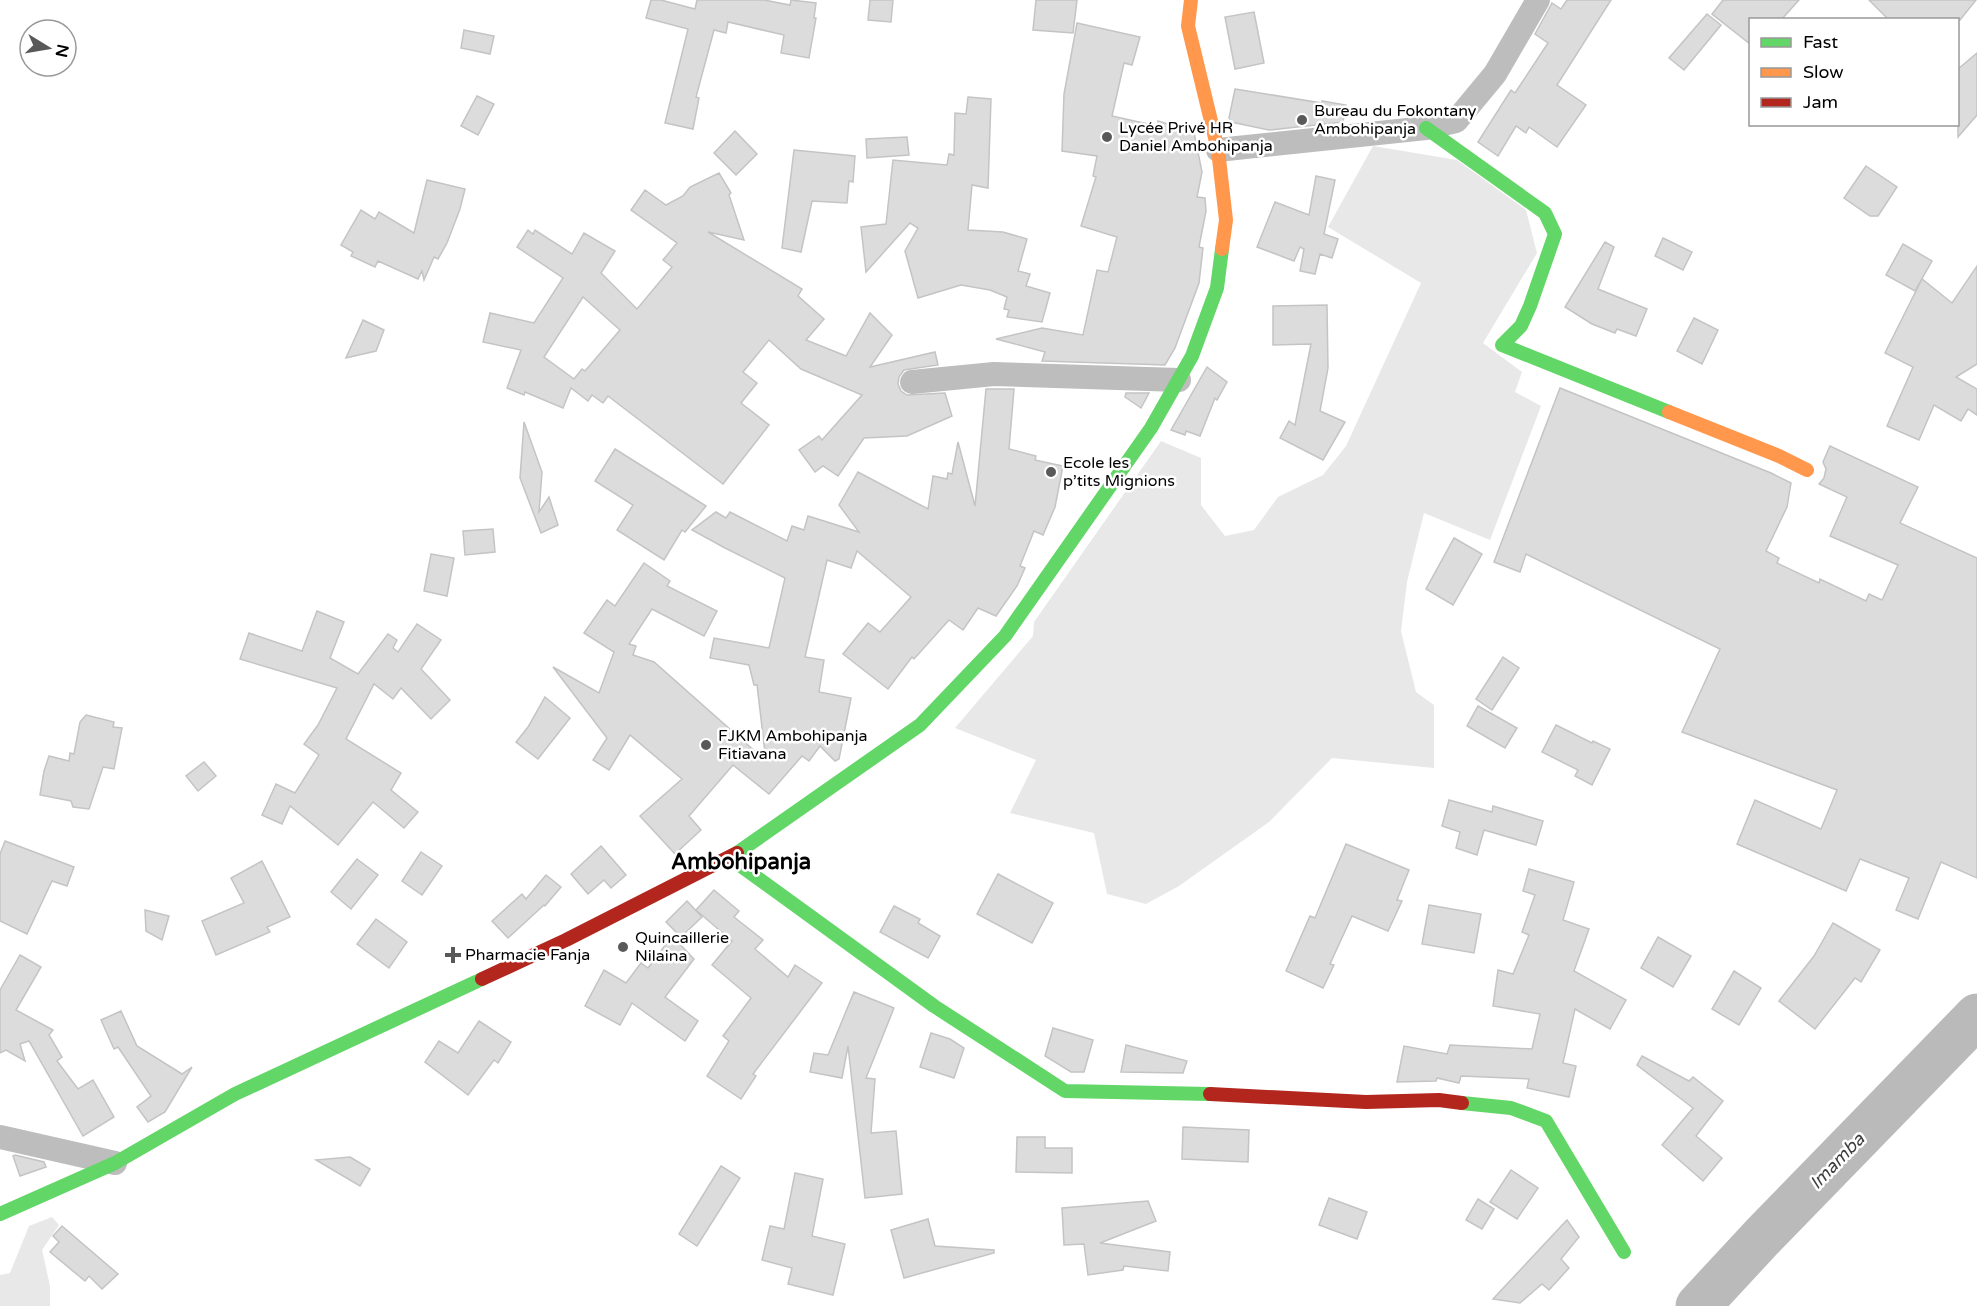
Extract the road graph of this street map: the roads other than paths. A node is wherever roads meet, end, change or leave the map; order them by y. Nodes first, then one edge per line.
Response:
1 (1191, 0) edge
2 (1538, 0) edge
3 (1426, 128) junction
4 (1218, 150) junction
5 (1179, 380) junction
6 (912, 382) dead end
7 (1806, 470) dead end
8 (730, 858) junction
9 (0, 1137) edge
10 (115, 1163) junction
11 (0, 1214) edge
12 (1624, 1252) dead end

1 - 4 street
2 - 3 street
3 - 4 street
3 - 7 street
4 - 5 street
5 - 6 street
5 - 8 street
8 - 10 street
8 - 12 street
9 - 10 street
10 - 11 street

